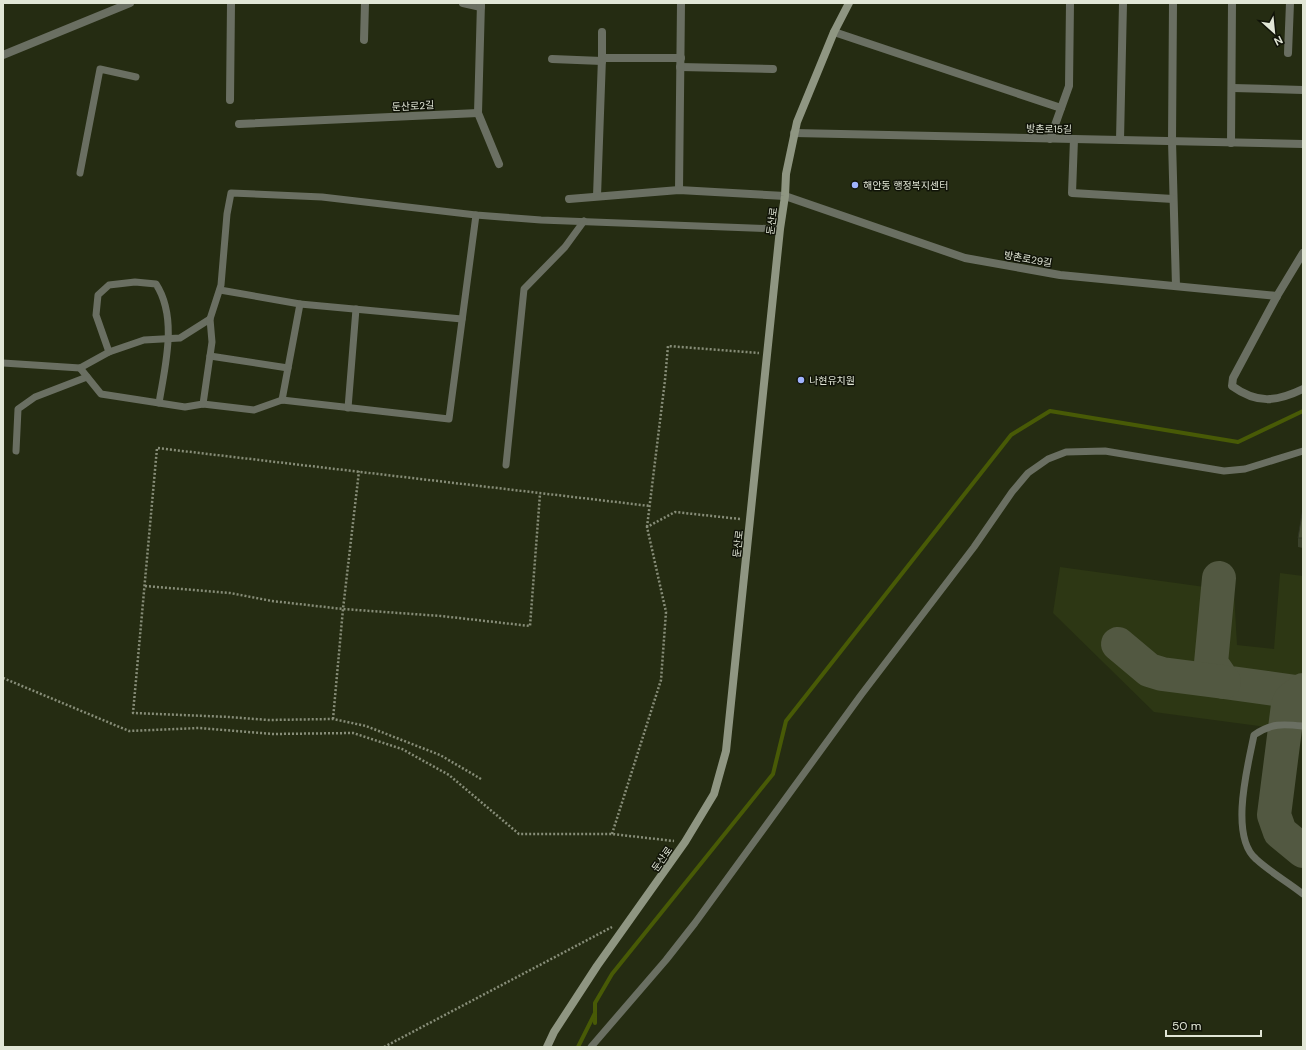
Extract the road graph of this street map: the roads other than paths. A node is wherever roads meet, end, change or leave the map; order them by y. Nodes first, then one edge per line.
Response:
1 (130, 3) edge
2 (231, 3) edge
3 (365, 3) edge
4 (463, 3) edge
5 (681, 3) edge
6 (849, 3) edge
7 (1070, 3) edge
8 (1123, 3) edge
9 (1174, 3) edge
10 (1232, 3) edge
11 (1290, 3) edge
12 (481, 5) edge
13 (602, 32) dead end
14 (834, 32) junction
15 (364, 40) dead end
16 (1288, 53) dead end
17 (3, 55) edge
18 (680, 58) junction
19 (552, 59) dead end
20 (602, 59) junction
21 (680, 67) junction
22 (773, 69) dead end
23 (136, 77) dead end
24 (1233, 88) junction
25 (1303, 90) edge
26 (230, 100) dead end
27 (1061, 108) junction
28 (478, 113) junction
29 (239, 124) dead end
30 (794, 133) junction
31 (1050, 139) junction
32 (1074, 139) junction
33 (1120, 140) junction
34 (1172, 141) junction
35 (1231, 143) junction
36 (1303, 144) edge
37 (499, 164) dead end
38 (80, 173) dead end
39 (679, 190) junction
40 (597, 196) junction
41 (785, 196) junction
42 (569, 199) dead end
43 (1173, 199) junction
44 (476, 215) junction
45 (584, 222) junction
46 (780, 229) junction
47 (1303, 253) edge
48 (1176, 286) junction
49 (220, 290) junction
50 (1277, 296) junction
51 (300, 304) junction
52 (356, 309) junction
53 (210, 319) junction
54 (462, 320) junction
55 (169, 338) junction
56 (109, 352) junction
57 (210, 356) junction
58 (3, 363) edge
59 (80, 368) junction
60 (288, 368) junction
61 (87, 377) junction
62 (1303, 389) edge
63 (282, 400) junction
64 (159, 403) junction
65 (203, 404) junction
66 (348, 408) junction
67 (16, 451) dead end
68 (1303, 451) edge
69 (506, 465) dead end
70 (1303, 726) edge
71 (1303, 894) edge
72 (547, 1047) edge
73 (591, 1047) edge

1 - 17 street
2 - 26 street
3 - 15 street
4 - 12 street
5 - 18 street
6 - 14 street, 둔산로
7 - 27 street
8 - 33 street
9 - 34 street
10 - 24 street
11 - 16 street
12 - 28 street
13 - 20 street
14 - 27 street
14 - 30 street, 둔산로
18 - 20 street
18 - 21 street
19 - 20 street
20 - 40 street
21 - 22 street
21 - 39 street
23 - 38 lane
24 - 25 street
24 - 35 street
27 - 31 street
28 - 29 street, 둔산로2길
28 - 37 street
30 - 31 street, 방촌로15길
30 - 41 street, 둔산로
31 - 32 street, 방촌로15길
32 - 33 street, 방촌로15길
32 - 43 street
33 - 34 street, 방촌로15길
34 - 35 street, 방촌로15길
34 - 43 street
35 - 36 street, 방촌로15길
39 - 40 street
39 - 41 street, 방촌로29길
40 - 42 street
41 - 46 street, 둔산로
41 - 48 street, 방촌로29길
43 - 48 street
44 - 45 lane
44 - 49 lane
44 - 54 lane
45 - 46 lane
45 - 69 lane
46 - 72 street, 둔산로
47 - 50 street
48 - 50 street, 방촌로29길
49 - 51 lane
49 - 53 lane
50 - 62 street
51 - 52 lane
51 - 60 lane
52 - 54 lane
52 - 66 lane
53 - 55 lane
53 - 57 lane
54 - 66 lane
55 - 56 lane
55 - 56 lane
55 - 64 lane
56 - 59 lane
57 - 60 lane
57 - 65 lane
58 - 59 lane
59 - 61 lane
60 - 63 lane
61 - 64 lane
61 - 67 lane
63 - 65 lane
63 - 66 lane
64 - 65 lane
68 - 73 lane
70 - 71 lane

